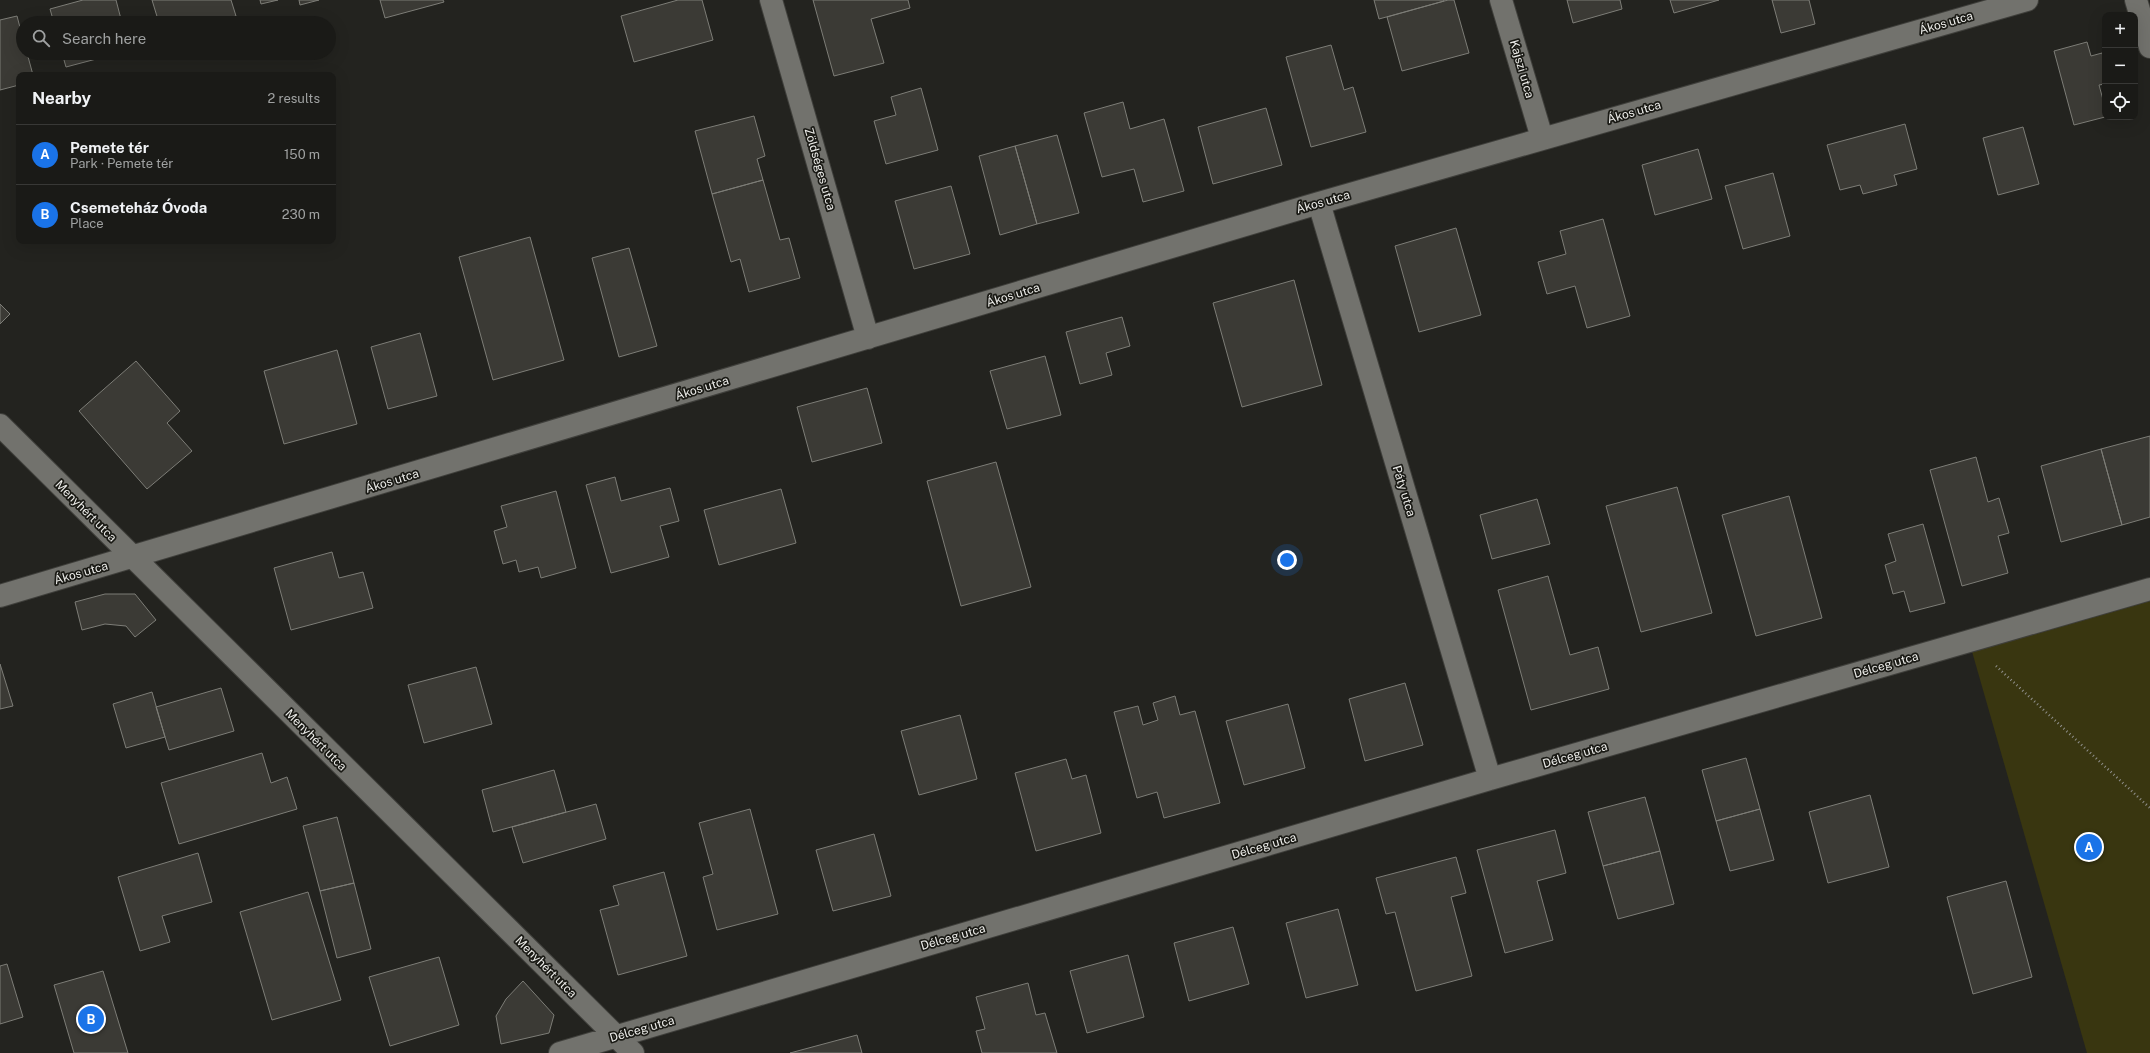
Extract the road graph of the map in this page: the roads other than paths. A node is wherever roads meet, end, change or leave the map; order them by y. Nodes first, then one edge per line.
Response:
1 (771, 0) edge
2 (1502, 0) edge
3 (2027, 0) edge
4 (2136, 0) edge
5 (2150, 47) edge
6 (1542, 138) junction
7 (1319, 203) junction
8 (868, 338) junction
9 (0, 425) edge
10 (132, 558) junction
11 (2150, 589) edge
12 (0, 596) edge
13 (1490, 780) junction
14 (616, 1036) junction
15 (560, 1053) edge
16 (633, 1053) edge

1 - 8 street, Zöldséges utca
2 - 6 street, Kajszi utca
3 - 6 street, Ákos utca
4 - 5 street
6 - 7 street, Ákos utca
7 - 8 street, Ákos utca
7 - 13 street, Páty utca
8 - 10 street, Ákos utca
9 - 10 street, Menyhért utca
10 - 12 street, Ákos utca
10 - 14 street, Menyhért utca
11 - 13 street, Délceg utca
13 - 14 street, Délceg utca
14 - 15 street, Délceg utca
14 - 16 street, Menyhért utca

